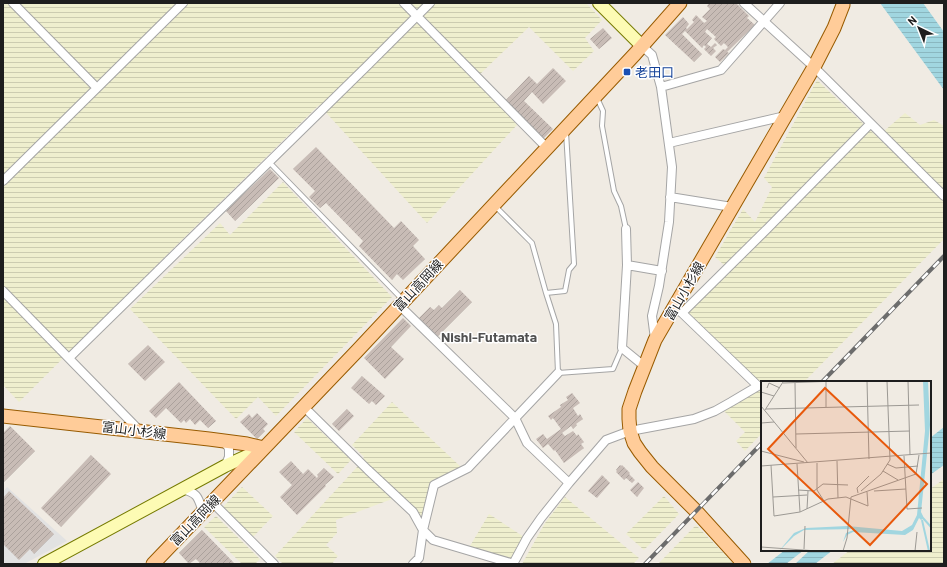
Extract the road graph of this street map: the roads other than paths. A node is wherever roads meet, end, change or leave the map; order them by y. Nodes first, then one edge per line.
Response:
1 (13, 3) edge
2 (183, 3) edge
3 (404, 3) edge
4 (430, 3) edge
5 (599, 3) edge
6 (680, 3) edge
7 (744, 3) edge
8 (780, 3) edge
9 (843, 3) edge
10 (417, 16) junction
11 (764, 21) junction
12 (642, 46) junction
13 (814, 67) junction
14 (661, 87) junction
15 (97, 88) junction
16 (595, 96) junction
17 (785, 116) junction
18 (870, 124) junction
19 (566, 128) junction
20 (669, 143) junction
21 (547, 148) junction
22 (272, 165) dead end
23 (3, 181) edge
24 (944, 196) edge
25 (670, 197) junction
26 (493, 205) junction
27 (732, 207) junction
28 (626, 229) joint
29 (627, 265) junction
30 (662, 271) junction
31 (3, 291) edge
32 (546, 293) junction
33 (401, 302) junction
34 (678, 310) junction
35 (655, 340) junction
36 (622, 348) junction
37 (69, 358) junction
38 (644, 366) junction
39 (558, 373) junction
40 (303, 406) junction
41 (3, 416) edge
42 (515, 418) junction
43 (140, 431) junction
44 (630, 431) junction
45 (222, 441) junction
46 (264, 448) junction
47 (225, 466) junction
48 (569, 483) junction
49 (182, 489) junction
50 (207, 507) junction
51 (423, 530) junction
52 (44, 564) edge
53 (153, 564) edge
54 (274, 564) edge
55 (413, 564) edge
56 (513, 564) edge
57 (744, 564) edge

1 - 15 street
2 - 15 street
3 - 10 street
4 - 10 street
5 - 12 street
6 - 12 main road, 富山高岡線
7 - 11 street
8 - 11 street
9 - 13 main road, 富山小杉線
10 - 21 street
10 - 37 street
11 - 13 street
11 - 14 street
12 - 14 street
12 - 16 main road, 富山高岡線
13 - 17 main road, 富山小杉線
13 - 18 street
14 - 20 street
15 - 23 street
16 - 19 main road, 富山高岡線
16 - 28 lane
17 - 20 street
17 - 27 main road, 富山小杉線
18 - 24 street
18 - 34 street
19 - 21 main road, 富山高岡線
19 - 32 lane
20 - 25 street
21 - 26 main road, 富山高岡線
22 - 33 lane
25 - 27 street
25 - 30 street
26 - 32 lane
26 - 33 main road, 富山高岡線
27 - 34 main road, 富山小杉線
28 - 29 street
29 - 30 street
29 - 36 street
30 - 35 street
31 - 37 street
32 - 39 lane
33 - 40 main road, 富山高岡線
33 - 42 street
34 - 35 main road, 富山小杉線
34 - 44 street
35 - 38 main road, 富山小杉線
36 - 38 street
36 - 39 lane
37 - 43 street
38 - 44 main road, 富山小杉線
39 - 42 street
40 - 46 main road, 富山高岡線
40 - 51 street
41 - 43 main road, 富山小杉線
42 - 48 street
42 - 51 street
43 - 45 main road, 富山小杉線
44 - 48 street
44 - 57 main road, 富山小杉線
45 - 46 main road, 富山小杉線
45 - 47 street
46 - 47 street
46 - 50 main road, 富山高岡線
47 - 49 street
48 - 56 street
49 - 50 street
49 - 52 street
50 - 53 main road, 富山高岡線
50 - 54 street
51 - 55 street
51 - 56 street

